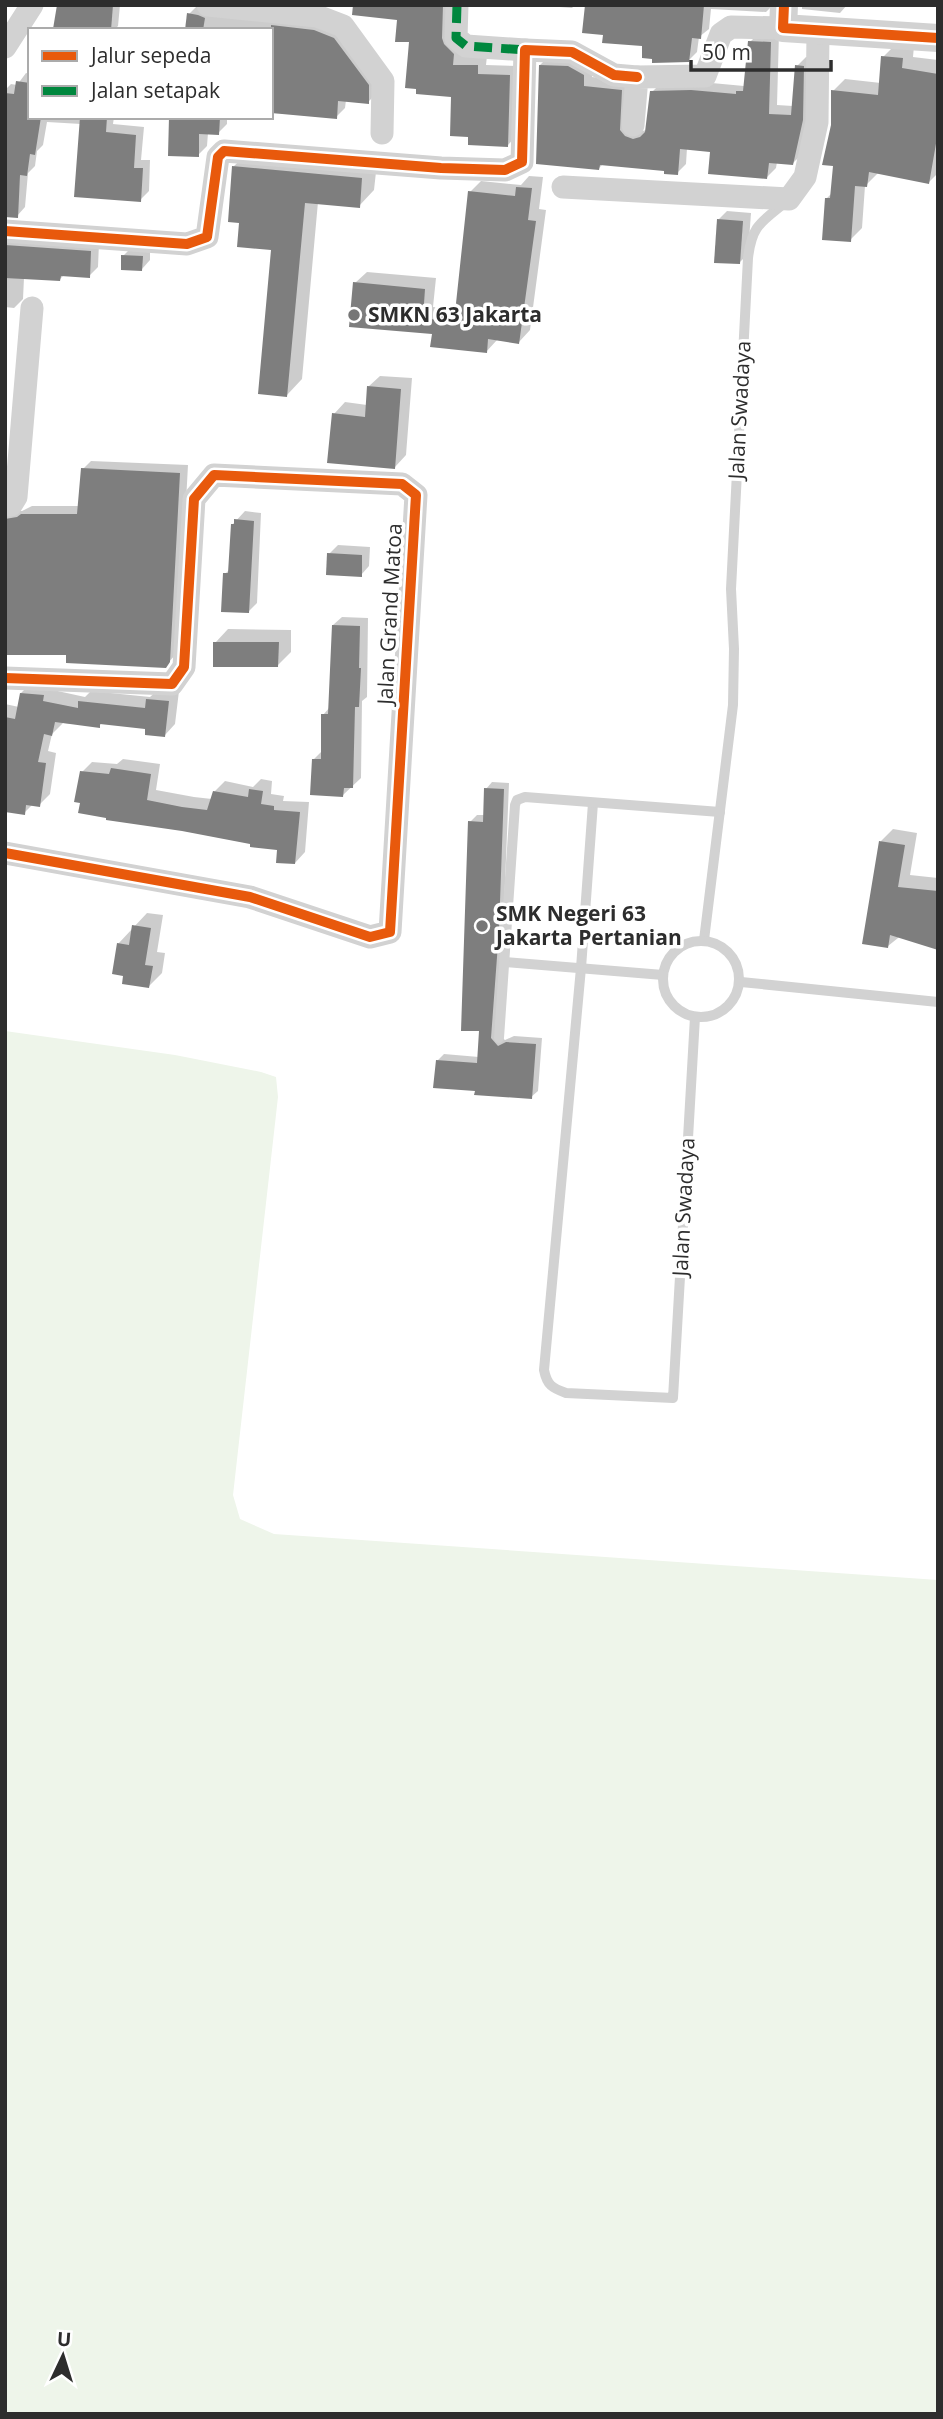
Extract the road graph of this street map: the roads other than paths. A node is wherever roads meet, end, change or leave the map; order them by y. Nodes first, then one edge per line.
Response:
1 (32, 5) edge
2 (208, 5) edge
3 (457, 5) edge
4 (783, 17) edge
5 (818, 32) junction
6 (9, 37) edge
7 (938, 38) edge
8 (525, 50) junction
9 (637, 77) junction
10 (633, 125) dead end
11 (382, 133) dead end
12 (563, 187) dead end
13 (789, 199) junction
14 (5, 231) edge
15 (32, 308) dead end
16 (5, 505) edge
17 (5, 678) edge
18 (593, 803) junction
19 (720, 812) junction
20 (5, 853) edge
21 (704, 940) junction
22 (504, 962) junction
23 (581, 968) junction
24 (663, 975) junction
25 (741, 982) junction
26 (938, 1002) edge
27 (695, 1017) junction
28 (499, 1038) dead end

1 - 6 street
2 - 11 street
3 - 8 street
4 - 5 street
4 - 9 street
5 - 7 street
5 - 13 street, Jalan Swadaya
8 - 9 street
8 - 14 street
9 - 10 street
12 - 13 street
13 - 19 lane, Jalan Swadaya
15 - 16 street
17 - 20 street, Jalan Grand Matoa
18 - 19 lane
18 - 22 lane
18 - 23 lane
19 - 21 lane, Jalan Swadaya
21 - 24 lane
21 - 25 lane
22 - 23 lane
22 - 28 lane
23 - 24 lane
23 - 27 lane, Jalan Swadaya
24 - 27 lane
25 - 26 lane
25 - 27 lane

